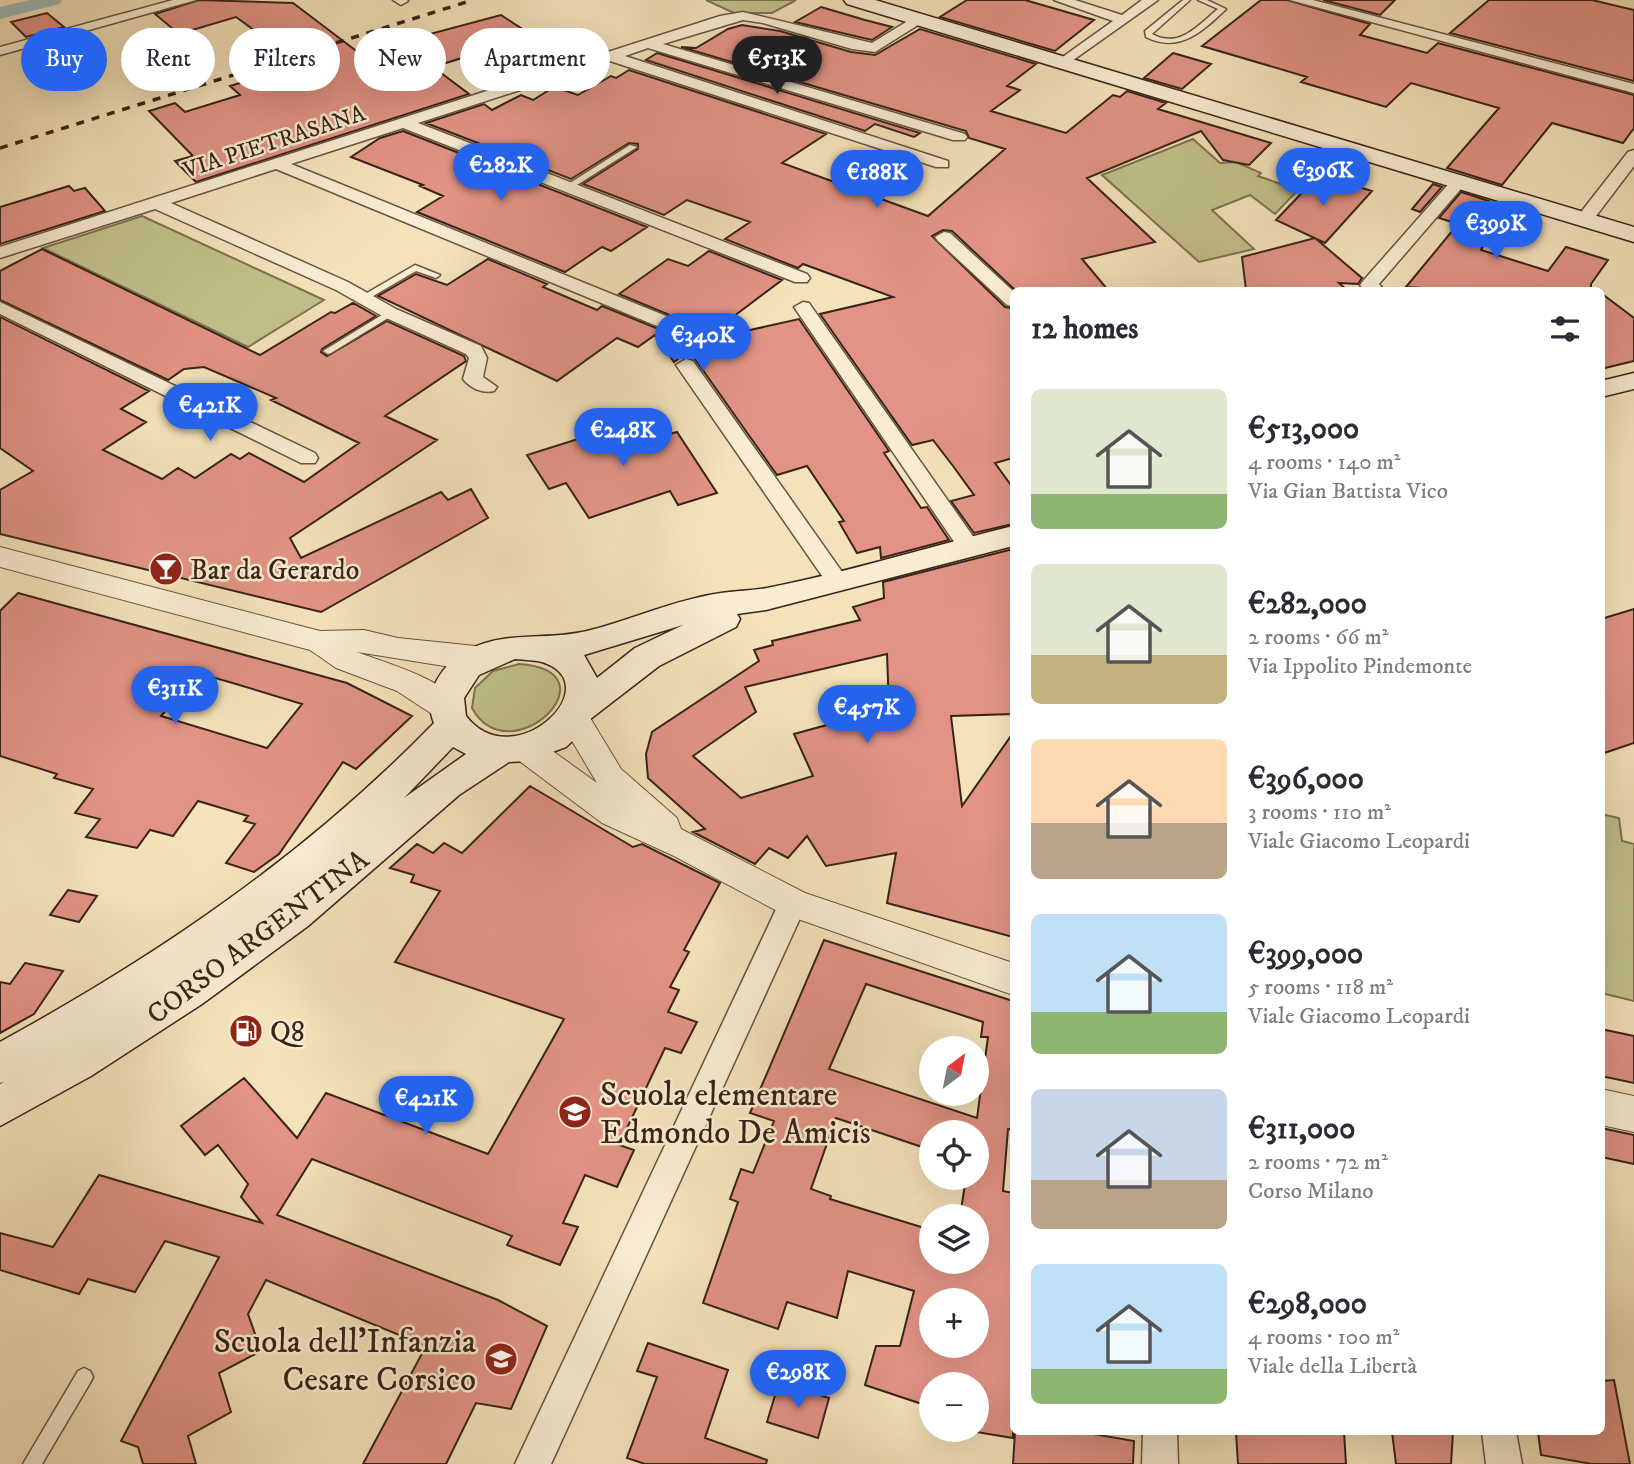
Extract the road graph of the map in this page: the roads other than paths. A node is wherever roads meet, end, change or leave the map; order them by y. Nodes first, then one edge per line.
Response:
1 (189, 0) edge
2 (853, 0) edge
3 (887, 0) edge
4 (1061, 0) edge
5 (1151, 0) edge
6 (1187, 0) edge
7 (1201, 0) edge
8 (1297, 0) edge
9 (919, 20) junction
10 (1124, 20) junction
11 (649, 44) junction
12 (0, 51) edge
13 (610, 56) joint
14 (1068, 60) junction
15 (1634, 89) edge
16 (502, 91) edge
17 (404, 123) junction
18 (959, 136) dead end
19 (632, 147) dead end
20 (1633, 157) edge
21 (277, 164) junction
22 (942, 164) dead end
23 (1458, 183) junction
24 (566, 188) junction
25 (156, 203) junction
26 (1588, 215) junction
27 (1634, 223) edge
28 (1634, 235) edge
29 (944, 237) dead end
30 (0, 253) edge
31 (436, 275) dead end
32 (801, 278) dead end
33 (1371, 287) edge
34 (365, 298) junction
35 (1010, 298) edge
36 (0, 307) edge
37 (803, 307) dead end
38 (390, 313) junction
39 (663, 323) dead end
40 (328, 351) dead end
41 (686, 365) dead end
42 (1634, 381) edge
43 (487, 387) dead end
44 (1605, 388) edge
45 (308, 458) dead end
46 (1010, 537) edge
47 (968, 547) junction
48 (0, 557) edge
49 (837, 581) junction
50 (766, 599) junction
51 (320, 642) junction
52 (546, 650) junction
53 (484, 656) junction
54 (578, 715) junction
55 (449, 717) junction
56 (513, 749) junction
57 (686, 846) junction
58 (793, 903) junction
59 (1010, 978) edge
60 (0, 1063) edge
61 (0, 1106) edge
62 (1605, 1108) edge
63 (1634, 1114) edge
64 (84, 1377) dead end
65 (1160, 1435) edge
66 (1499, 1435) edge
67 (32, 1464) edge
68 (533, 1464) edge
69 (1160, 1464) edge
70 (1504, 1464) edge

1 - 12 street
2 - 9 main road
3 - 14 main road
4 - 10 street
5 - 10 street
6 - 7 lane
8 - 15 street
9 - 11 street, VIA PIETRASANA
9 - 14 main road
10 - 14 street
11 - 13 street, VIA PIETRASANA
11 - 18 street
13 - 22 street
14 - 23 main road
14 - 26 main road
16 - 17 street, VIA PIETRASANA
17 - 21 street, VIA PIETRASANA
17 - 24 street
19 - 24 lane
20 - 26 street
21 - 25 street, VIA PIETRASANA
21 - 39 street
23 - 26 main road
23 - 33 street
24 - 32 street
25 - 30 street, VIA PIETRASANA
25 - 34 street
26 - 27 main road
26 - 28 main road
29 - 35 street
31 - 34 lane
34 - 38 street
36 - 45 street
37 - 47 street
38 - 40 lane
38 - 43 street
41 - 49 street
42 - 44 main road
46 - 47 main road
47 - 49 main road
48 - 51 street
49 - 50 main road
50 - 52 main road, CORSO ARGENTINA
50 - 54 main road, CORSO ARGENTINA
51 - 53 street
51 - 55 street
52 - 53 main road, CORSO ARGENTINA
52 - 54 main road
53 - 55 main road, CORSO ARGENTINA
54 - 56 main road, CORSO ARGENTINA
54 - 57 street
55 - 56 main road
55 - 60 main road, CORSO ARGENTINA
56 - 57 street
56 - 61 main road, CORSO ARGENTINA
57 - 58 street
58 - 59 street
58 - 68 street
62 - 63 street
64 - 67 lane
65 - 69 street
66 - 70 street

